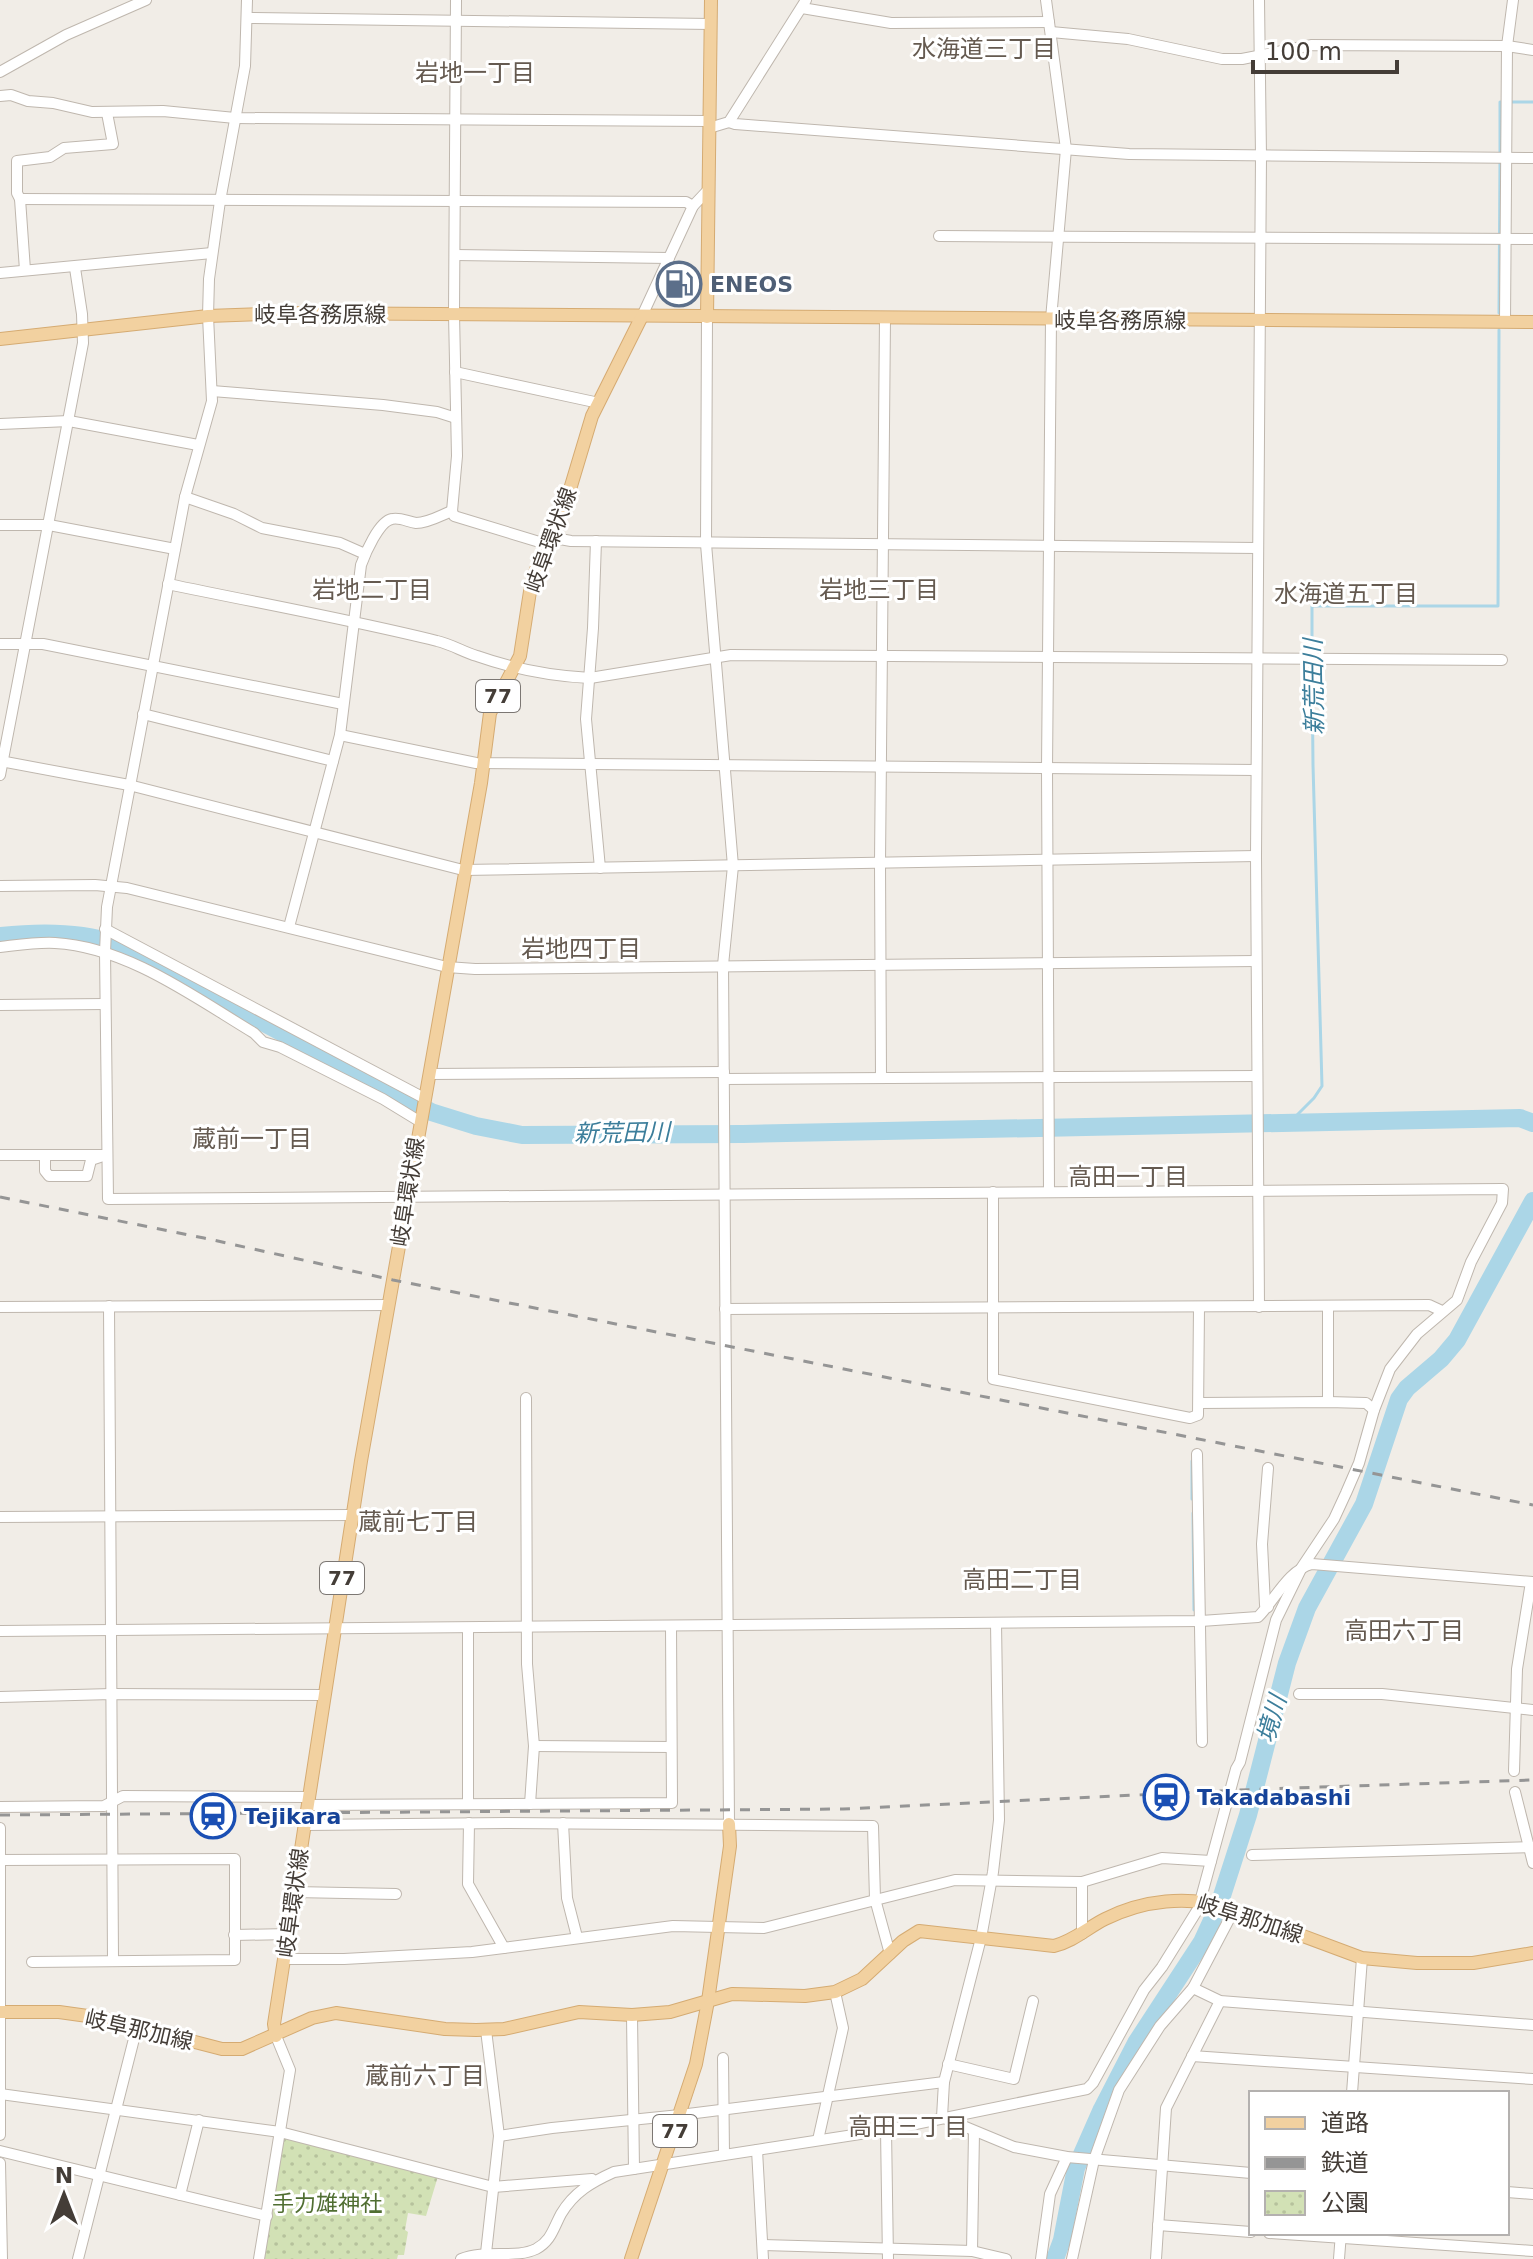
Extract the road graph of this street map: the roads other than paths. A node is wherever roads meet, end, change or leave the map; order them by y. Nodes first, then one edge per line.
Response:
1 (146, 0) edge
2 (247, 0) edge
3 (456, 0) edge
4 (711, 0) edge
5 (1046, 0) edge
6 (1259, 0) edge
7 (1513, 0) edge
8 (804, 4) edge
9 (248, 18) junction
10 (456, 20) junction
11 (711, 24) junction
12 (1050, 27) junction
13 (1507, 46) junction
14 (1533, 50) edge
15 (1261, 56) junction
16 (0, 72) edge
17 (0, 96) edge
18 (107, 113) junction
19 (235, 118) junction
20 (456, 119) junction
21 (729, 122) junction
22 (709, 124) junction
23 (1066, 149) junction
24 (1261, 156) junction
25 (1501, 158) junction
26 (1533, 158) edge
27 (709, 189) junction
28 (20, 199) junction
29 (220, 201) junction
30 (455, 201) junction
31 (693, 206) junction
32 (939, 236) dead end
33 (1060, 236) junction
34 (1260, 238) junction
35 (1501, 239) junction
36 (1533, 239) edge
37 (212, 253) junction
38 (455, 255) junction
39 (669, 258) junction
40 (75, 268) junction
41 (25, 270) junction
42 (0, 273) edge
43 (454, 314) junction
44 (208, 316) junction
45 (642, 316) junction
46 (707, 317) junction
47 (885, 318) junction
48 (1051, 319) junction
49 (1260, 320) junction
50 (1505, 322) junction
51 (1533, 322) edge
52 (83, 329) junction
53 (0, 339) edge
54 (455, 372) junction
55 (212, 391) junction
56 (599, 403) junction
57 (456, 418) junction
58 (69, 421) junction
59 (0, 424) edge
60 (198, 445) junction
61 (185, 497) junction
62 (452, 511) junction
63 (0, 525) edge
64 (49, 525) junction
65 (548, 540) junction
66 (596, 541) junction
67 (706, 544) junction
68 (882, 545) junction
69 (1049, 546) junction
70 (1257, 548) junction
71 (175, 549) junction
72 (365, 554) junction
73 (168, 584) junction
74 (353, 623) junction
75 (25, 642) junction
76 (0, 644) edge
77 (715, 656) junction
78 (881, 656) junction
79 (1048, 657) junction
80 (1257, 659) junction
81 (1502, 660) dead end
82 (153, 666) junction
83 (514, 668) junction
84 (590, 678) junction
85 (343, 704) junction
86 (143, 714) junction
87 (340, 735) junction
88 (1, 761) edge
89 (333, 761) junction
90 (483, 763) junction
91 (590, 766) junction
92 (726, 766) junction
93 (880, 767) junction
94 (1047, 769) junction
95 (1256, 770) junction
96 (0, 775) edge
97 (129, 785) junction
98 (314, 832) junction
99 (1256, 856) junction
100 (1047, 860) junction
101 (880, 863) junction
102 (733, 866) junction
103 (600, 868) junction
104 (463, 870) junction
105 (0, 886) edge
106 (110, 886) junction
107 (289, 927) junction
108 (105, 931) junction
109 (0, 947) edge
110 (105, 953) junction
111 (1256, 961) junction
112 (1048, 962) junction
113 (880, 964) junction
114 (723, 965) junction
115 (447, 967) junction
116 (105, 1004) junction
117 (0, 1005) edge
118 (429, 1074) junction
119 (724, 1075) junction
120 (1257, 1076) junction
121 (1049, 1077) junction
122 (881, 1078) junction
123 (424, 1098) junction
124 (419, 1121) junction
125 (0, 1155) edge
126 (45, 1155) junction
127 (106, 1155) junction
128 (1258, 1190) junction
129 (993, 1192) junction
130 (1049, 1192) junction
131 (724, 1194) junction
132 (406, 1197) junction
133 (388, 1305) junction
134 (109, 1306) junction
135 (1328, 1306) junction
136 (0, 1307) edge
137 (994, 1307) junction
138 (1199, 1307) junction
139 (1259, 1307) junction
140 (725, 1309) junction
141 (1442, 1311) junction
142 (526, 1398) dead end
143 (1328, 1402) junction
144 (1199, 1403) junction
145 (1374, 1410) junction
146 (1197, 1454) dead end
147 (1268, 1468) dead end
148 (352, 1515) junction
149 (0, 1517) edge
150 (110, 1517) junction
151 (1307, 1566) junction
152 (1532, 1582) edge
153 (1268, 1607) junction
154 (1201, 1621) junction
155 (996, 1623) junction
156 (728, 1625) junction
157 (671, 1626) junction
158 (527, 1627) junction
159 (333, 1628) junction
160 (468, 1628) junction
161 (111, 1630) junction
162 (0, 1631) edge
163 (112, 1694) junction
164 (1299, 1694) dead end
165 (324, 1695) junction
166 (0, 1697) edge
167 (1516, 1707) junction
168 (1533, 1710) edge
169 (1202, 1742) dead end
170 (534, 1746) junction
171 (671, 1747) junction
172 (1514, 1771) dead end
173 (1515, 1792) dead end
174 (114, 1799) junction
175 (308, 1801) junction
176 (468, 1804) junction
177 (530, 1804) junction
178 (0, 1807) edge
179 (469, 1823) junction
180 (563, 1823) junction
181 (729, 1824) junction
182 (305, 1825) junction
183 (0, 1828) edge
184 (1531, 1848) edge
185 (1252, 1855) dead end
186 (1, 1860) edge
187 (114, 1860) junction
188 (1211, 1861) junction
189 (1533, 1863) edge
190 (992, 1879) junction
191 (1082, 1882) junction
192 (294, 1892) junction
193 (396, 1894) dead end
194 (875, 1899) junction
195 (1204, 1901) junction
196 (1231, 1909) junction
197 (719, 1926) junction
198 (289, 1934) junction
199 (1082, 1934) junction
200 (234, 1935) junction
201 (577, 1937) junction
202 (981, 1938) junction
203 (504, 1948) junction
204 (1533, 1953) edge
205 (890, 1954) junction
206 (1362, 1958) junction
207 (285, 1959) junction
208 (113, 1960) junction
209 (32, 1962) dead end
210 (1193, 1988) junction
211 (835, 1992) junction
212 (708, 2001) junction
213 (1033, 2001) dead end
214 (1220, 2001) junction
215 (0, 2012) edge
216 (1358, 2012) junction
217 (632, 2015) junction
218 (1533, 2025) edge
219 (137, 2027) junction
220 (486, 2030) junction
221 (276, 2036) junction
222 (1192, 2056) junction
223 (723, 2058) dead end
224 (948, 2064) junction
225 (1354, 2067) junction
226 (1533, 2079) edge
227 (944, 2082) junction
228 (1352, 2091) edge
229 (0, 2094) edge
230 (829, 2096) junction
231 (116, 2108) junction
232 (723, 2110) junction
233 (680, 2115) junction
234 (942, 2117) junction
235 (633, 2119) junction
236 (199, 2120) junction
237 (886, 2130) junction
238 (280, 2132) junction
239 (974, 2132) junction
240 (0, 2135) edge
241 (499, 2136) junction
242 (818, 2140) junction
243 (757, 2150) junction
244 (0, 2151) edge
245 (724, 2155) junction
246 (1067, 2157) junction
247 (1093, 2160) junction
248 (0, 2163) edge
249 (663, 2166) junction
250 (1162, 2166) junction
251 (634, 2169) junction
252 (1249, 2173) edge
253 (99, 2175) junction
254 (598, 2179) junction
255 (493, 2187) junction
256 (1509, 2192) edge
257 (1533, 2194) edge
258 (180, 2195) junction
259 (267, 2216) junction
260 (1158, 2225) junction
261 (1249, 2232) edge
262 (1317, 2235) edge
263 (1341, 2236) edge
264 (763, 2245) junction
265 (972, 2251) junction
266 (1533, 2251) edge
267 (486, 2253) junction
268 (888, 2253) edge
269 (2, 2259) edge
270 (78, 2259) edge
271 (259, 2259) edge
272 (461, 2259) edge
273 (631, 2259) edge
274 (763, 2259) edge
275 (1006, 2259) edge
276 (1041, 2259) edge
277 (1072, 2259) edge
278 (1156, 2259) edge
279 (1339, 2259) edge

1 - 16 street
2 - 9 street
3 - 10 street
4 - 11 main road
5 - 12 street
6 - 15 street
7 - 13 street
8 - 12 street
8 - 21 street
9 - 10 street
9 - 19 street
10 - 11 street
10 - 20 street
11 - 22 main road
12 - 15 street
12 - 23 street
13 - 14 street
13 - 15 street
13 - 25 street
15 - 24 street
17 - 18 street
18 - 19 street
18 - 28 street
19 - 20 street
19 - 29 street
20 - 22 street
20 - 30 street
21 - 22 street
21 - 23 street
22 - 27 main road
23 - 24 street
23 - 33 street
24 - 25 street
24 - 34 street
25 - 26 street
25 - 35 street
27 - 31 street
27 - 46 main road
28 - 29 street
28 - 41 street
29 - 30 street
29 - 37 street
30 - 31 street
30 - 38 street
31 - 39 street
32 - 33 street
33 - 34 street
33 - 48 street
34 - 35 street
34 - 49 street
35 - 36 street
35 - 50 street
37 - 40 street
37 - 44 street
38 - 39 street
38 - 43 street
39 - 45 street
40 - 41 street
40 - 52 street
41 - 42 street
43 - 44 main road, 岐阜各務原線
43 - 45 main road, 岐阜各務原線
43 - 54 street
44 - 52 main road, 岐阜各務原線
44 - 55 street
45 - 46 main road
45 - 56 main road, 岐阜環状線 / 77
46 - 47 main road, 岐阜各務原線
46 - 67 street
47 - 48 main road, 岐阜各務原線
47 - 68 street
48 - 49 main road, 岐阜各務原線
48 - 69 street
49 - 50 main road, 岐阜各務原線
49 - 70 street
50 - 51 main road, 岐阜各務原線
52 - 53 main road, 岐阜各務原線
52 - 58 street
54 - 56 street
54 - 57 street
55 - 57 street
55 - 60 street
56 - 65 main road, 岐阜環状線 / 77
57 - 62 street
58 - 59 street
58 - 60 street
58 - 64 street
60 - 61 street
61 - 71 street
61 - 72 street
62 - 65 street
62 - 72 street
63 - 64 street
64 - 71 street
64 - 75 street
65 - 66 street
65 - 83 main road, 岐阜環状線 / 77
66 - 67 street
66 - 84 street
67 - 68 street
67 - 77 street
68 - 69 street
68 - 78 street
69 - 70 street
69 - 79 street
70 - 80 street
71 - 73 street
72 - 74 street
73 - 74 street
73 - 82 street
74 - 83 street
74 - 85 street
75 - 76 street
75 - 82 street
75 - 88 street
77 - 78 street
77 - 84 street
77 - 92 street
78 - 79 street
78 - 93 street
79 - 80 street
79 - 94 street
80 - 81 street
80 - 95 street
82 - 85 street
82 - 86 street
83 - 84 street
83 - 90 main road, 岐阜環状線 / 77
84 - 91 street
85 - 87 street
86 - 89 street
86 - 97 street
87 - 89 street
87 - 90 street
88 - 96 street
88 - 97 street
89 - 98 street
90 - 91 street
90 - 104 main road, 岐阜環状線 / 77
91 - 92 street
91 - 103 street
92 - 93 street
92 - 102 street
93 - 94 street
93 - 101 street
94 - 95 street
94 - 100 street
95 - 99 street
97 - 98 street
97 - 106 street
98 - 104 street
98 - 107 street
99 - 100 street
99 - 111 street
100 - 101 street
100 - 112 street
101 - 102 street
101 - 113 street
102 - 103 street
102 - 114 street
103 - 104 street
104 - 115 main road, 岐阜環状線 / 77
105 - 106 street
106 - 107 street
106 - 108 street
107 - 115 street
108 - 110 street
108 - 123 street
109 - 110 street
110 - 116 street
110 - 124 street
111 - 112 street
111 - 120 street
112 - 113 street
112 - 121 street
113 - 114 street
113 - 122 street
114 - 115 street
114 - 119 street
115 - 118 main road, 岐阜環状線 / 77
116 - 117 street
116 - 127 street
118 - 119 street
118 - 123 main road, 岐阜環状線 / 77
119 - 122 street
119 - 131 street
120 - 121 street
120 - 128 street
121 - 122 street
121 - 130 street
123 - 124 main road, 岐阜環状線 / 77
124 - 132 main road, 岐阜環状線 / 77
125 - 126 street
126 - 127 street
126 - 127 street
127 - 132 street
128 - 130 street
128 - 139 street
128 - 141 street
129 - 130 street
129 - 131 street
129 - 137 street
131 - 132 street
131 - 140 street
132 - 133 main road, 岐阜環状線 / 77
133 - 134 street
133 - 148 main road, 岐阜環状線 / 77
134 - 136 street
134 - 150 street
135 - 139 street
135 - 141 street
135 - 143 street
137 - 138 street
137 - 140 street
137 - 144 street
138 - 139 street
138 - 144 street
140 - 156 street
141 - 145 street
142 - 158 street
143 - 144 street
143 - 145 street
145 - 151 street
146 - 154 street
147 - 153 street
148 - 150 street
148 - 159 main road, 岐阜環状線 / 77
149 - 150 street
150 - 161 street
151 - 152 street
151 - 153 street
151 - 188 street
152 - 167 street
153 - 154 street
154 - 155 street
154 - 169 street
155 - 156 street
155 - 190 street
156 - 157 street
156 - 181 street
157 - 158 street
157 - 171 street
158 - 160 street
158 - 170 street
159 - 160 street
159 - 161 street
159 - 165 main road, 岐阜環状線 / 77
160 - 176 street
161 - 162 street
161 - 163 street
163 - 165 street
163 - 166 street
163 - 174 street
164 - 167 street
165 - 175 main road, 岐阜環状線 / 77
167 - 168 street
167 - 172 street
170 - 171 street
170 - 177 street
171 - 177 street
173 - 184 street
174 - 175 street
174 - 178 street
174 - 187 street
175 - 176 street
175 - 182 main road, 岐阜環状線 / 77
176 - 177 street
179 - 180 street
179 - 182 street
179 - 203 street
180 - 181 street
180 - 201 street
181 - 194 street
181 - 197 main road, 77
182 - 192 main road, 岐阜環状線 / 77
183 - 186 street
184 - 185 street
184 - 189 street
186 - 187 street
186 - 215 street
187 - 200 street
187 - 208 street
188 - 191 street
188 - 195 street
190 - 191 street
190 - 194 street
190 - 202 street
191 - 199 street
192 - 193 street
192 - 198 main road, 岐阜環状線 / 77
194 - 197 street
194 - 205 street
195 - 196 main road, 岐阜那加線
195 - 199 main road, 岐阜那加線
195 - 234 street
196 - 206 main road, 岐阜那加線
196 - 210 street
197 - 201 street
197 - 212 main road, 77
198 - 200 street
198 - 207 main road, 岐阜環状線 / 77
199 - 202 main road, 岐阜那加線
200 - 208 street
201 - 203 street
202 - 205 main road, 岐阜那加線
202 - 224 street
203 - 207 street
204 - 206 main road, 岐阜那加線
205 - 211 main road, 岐阜那加線
206 - 216 street
207 - 221 main road, 岐阜環状線 / 77
208 - 209 street
210 - 214 street
210 - 247 street
211 - 212 main road, 岐阜那加線
211 - 230 street
212 - 217 main road
212 - 233 main road, 77
213 - 224 street
214 - 216 street
214 - 222 street
215 - 219 main road, 岐阜那加線
215 - 229 street
216 - 218 street
216 - 225 street
217 - 220 main road
217 - 235 street
219 - 221 main road, 岐阜那加線
219 - 231 street
220 - 221 main road
220 - 241 street
221 - 238 street
222 - 225 street
222 - 250 street
223 - 232 street
224 - 227 street
225 - 226 street
225 - 228 street
227 - 230 street
227 - 234 street
229 - 231 street
229 - 240 street
230 - 232 street
230 - 242 street
231 - 236 street
231 - 253 street
232 - 233 street
232 - 245 street
233 - 235 street
233 - 249 main road, 77
234 - 237 street
234 - 239 street
235 - 241 street
235 - 251 street
236 - 238 street
236 - 258 street
237 - 242 street
237 - 268 street
238 - 255 street
238 - 259 street
239 - 246 street
239 - 265 street
241 - 255 street
242 - 243 street
243 - 245 street
243 - 264 street
244 - 253 street
245 - 249 street
246 - 247 street
246 - 276 street
247 - 250 street
247 - 277 street
248 - 269 street
249 - 251 street
249 - 273 main road, 77
250 - 252 street
250 - 260 street
251 - 254 street
253 - 258 street
253 - 270 street
254 - 255 street
254 - 267 street
255 - 267 street
256 - 257 street
258 - 259 street
259 - 271 street
260 - 261 street
260 - 278 street
262 - 263 street
263 - 266 street
263 - 279 street
264 - 268 street
264 - 274 street
265 - 268 street
265 - 275 street
267 - 272 street

